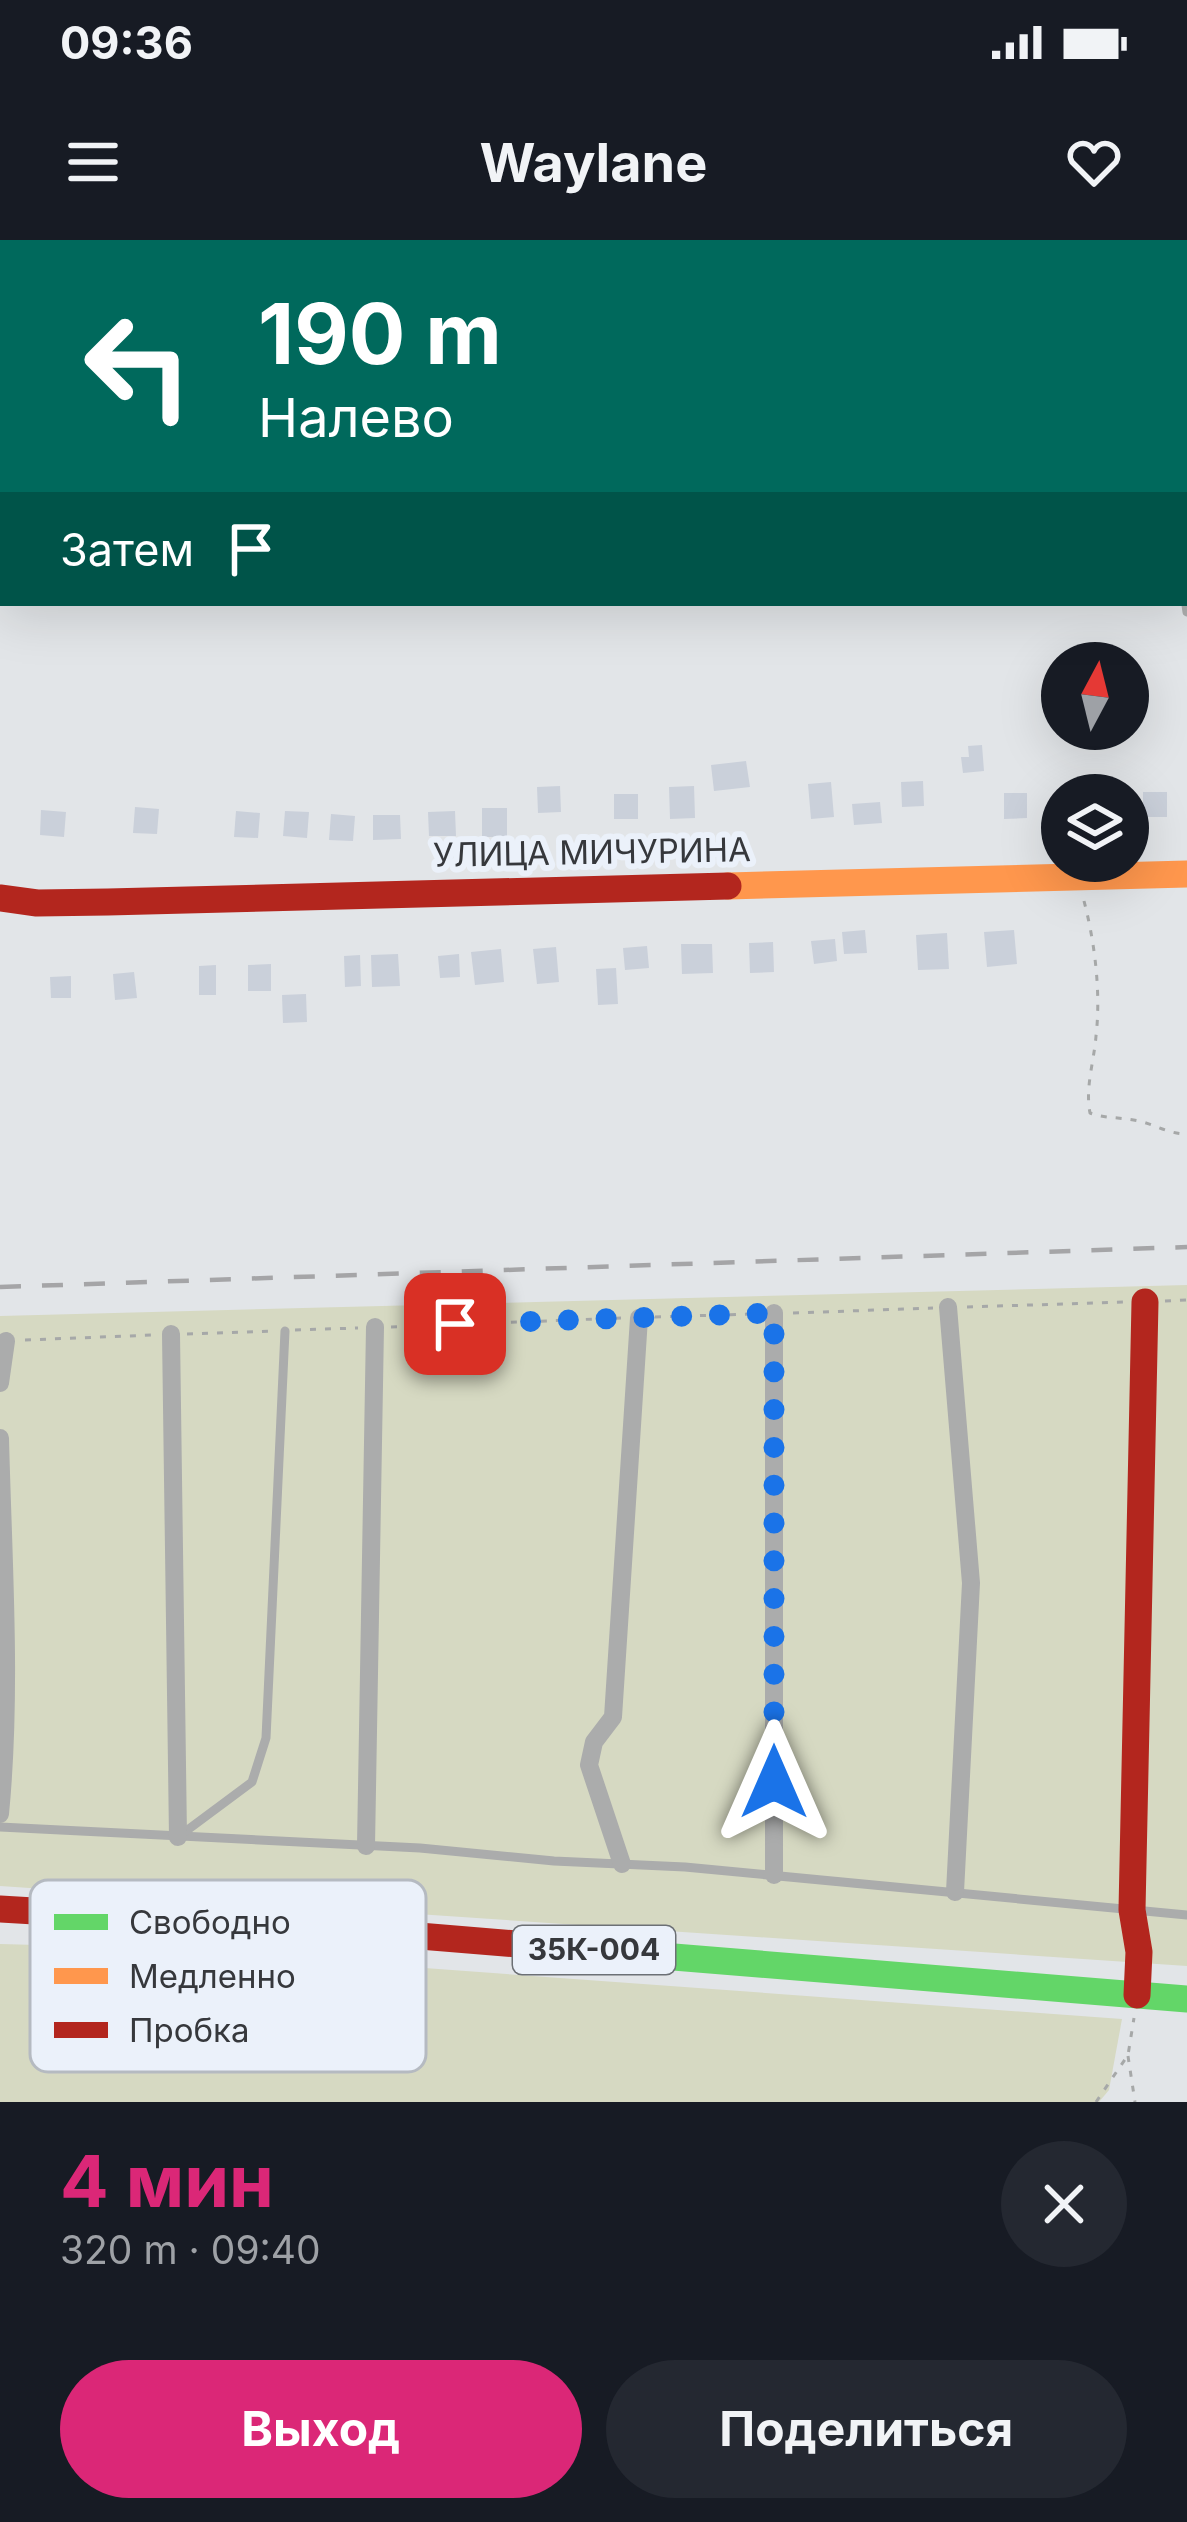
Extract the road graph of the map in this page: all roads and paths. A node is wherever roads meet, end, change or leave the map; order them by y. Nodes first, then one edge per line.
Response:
1 (1187, 874) edge
2 (1149, 875) edge
3 (1041, 877) edge
4 (1078, 882) edge
5 (0, 898) edge
6 (1187, 1134) edge
7 (1187, 1300) edge
8 (1145, 1302) junction
9 (948, 1307) junction
10 (774, 1313) junction
11 (639, 1318) junction
12 (375, 1327) junction
13 (285, 1330) junction
14 (171, 1334) junction
15 (5, 1341) joint
16 (0, 1383) edge
17 (0, 1438) edge
18 (0, 1814) edge
19 (0, 1827) edge
20 (178, 1837) junction
21 (365, 1846) junction
22 (622, 1864) junction
23 (774, 1875) junction
24 (955, 1892) junction
25 (0, 1909) edge
26 (1132, 1910) junction
27 (30, 1911) edge
28 (1187, 1915) edge
29 (426, 1936) edge
30 (1138, 1995) junction
31 (1187, 1999) edge
32 (1128, 2055) junction
33 (1096, 2102) edge
34 (1135, 2102) edge

1 - 2 street, УЛИЦА МИЧУРИНА
3 - 5 street, УЛИЦА МИЧУРИНА
4 - 6 path
7 - 8 path
8 - 9 path
8 - 26 street
9 - 10 path
9 - 24 street
10 - 11 path
10 - 23 street
11 - 12 path
11 - 22 street
12 - 13 path
12 - 21 street
13 - 14 path
13 - 20 lane
14 - 15 path
14 - 20 street
15 - 16 street
17 - 18 street
19 - 20 lane
20 - 21 lane
21 - 22 lane
22 - 23 lane
23 - 24 lane
24 - 26 lane
25 - 27 street, 35К-004
26 - 28 lane
26 - 30 street
29 - 30 street, 35К-004
30 - 31 street, 35К-004
30 - 32 path
32 - 33 path
32 - 34 path

